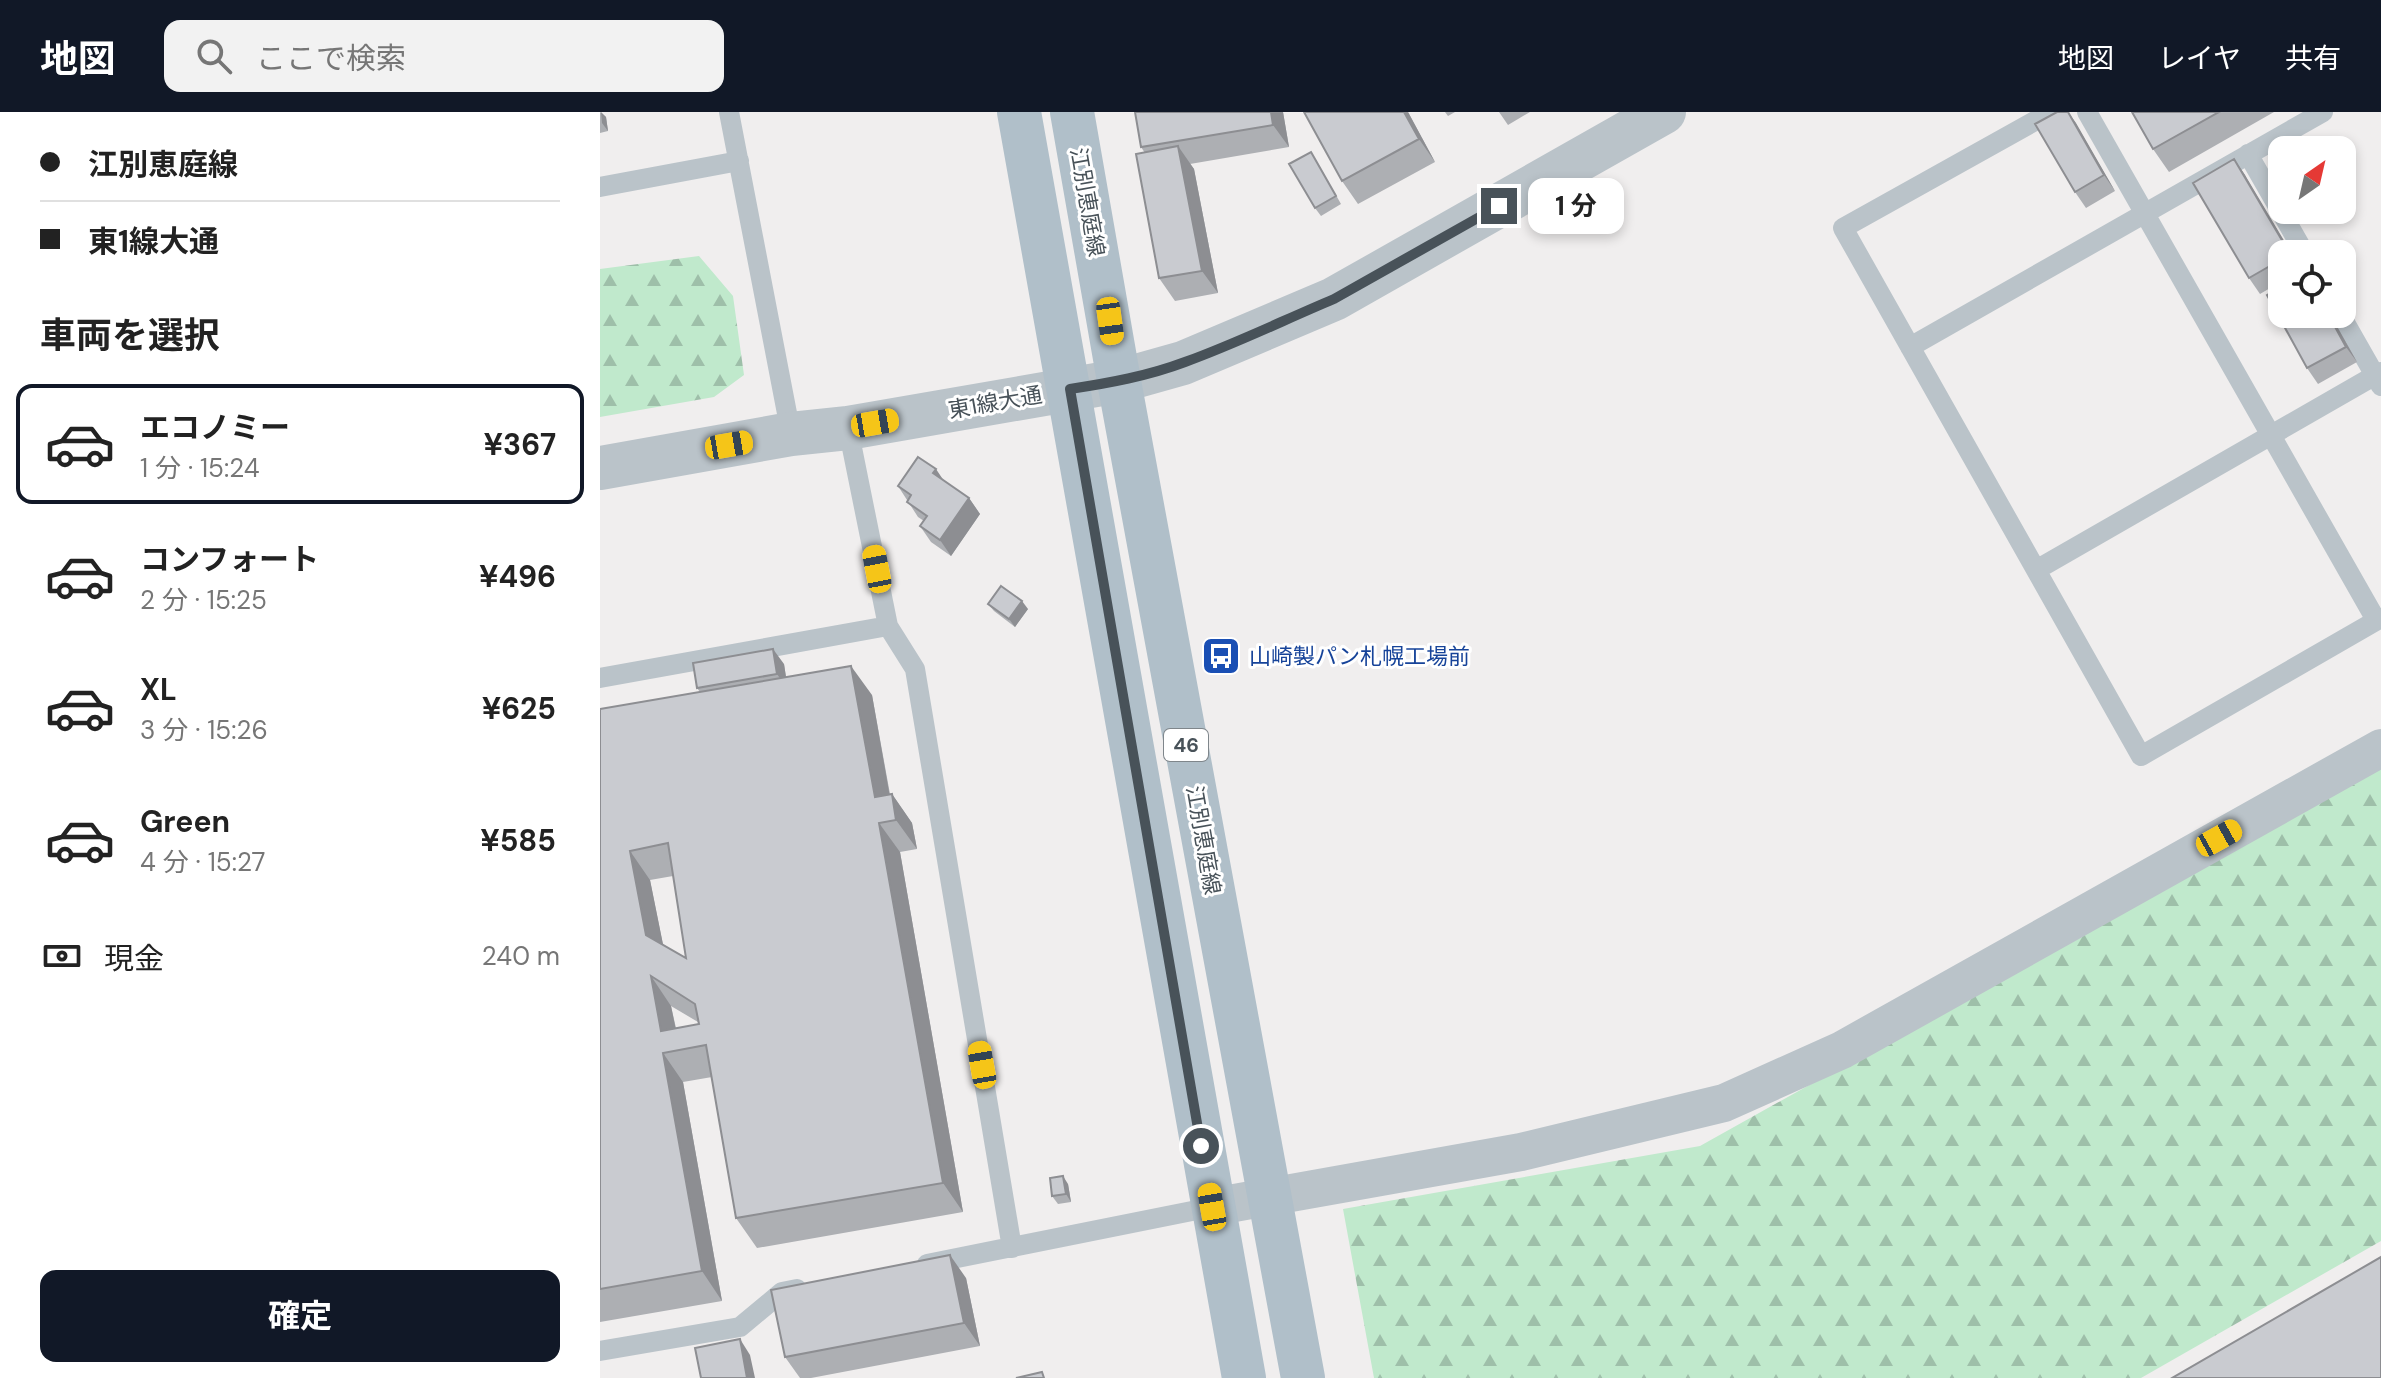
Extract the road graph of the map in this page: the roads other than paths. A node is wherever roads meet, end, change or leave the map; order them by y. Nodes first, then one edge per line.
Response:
1 (729, 112) edge
2 (1019, 112) edge
3 (1072, 112) edge
4 (1664, 112) edge
5 (2051, 112) edge
6 (2087, 112) edge
7 (2323, 112) edge
8 (2248, 154) junction
9 (739, 161) junction
10 (600, 187) edge
11 (2145, 213) junction
12 (2297, 240) edge
13 (2349, 328) edge
14 (1910, 347) junction
15 (2379, 378) edge
16 (1119, 381) junction
17 (1070, 389) junction
18 (848, 428) junction
19 (791, 434) junction
20 (2271, 435) junction
21 (600, 468) edge
22 (2036, 570) junction
23 (2379, 619) edge
24 (888, 626) junction
25 (600, 678) edge
26 (2381, 748) edge
27 (1270, 1197) junction
28 (1212, 1207) junction
29 (1012, 1248) junction
30 (905, 1269) edge
31 (813, 1286) edge
32 (600, 1351) edge
33 (1244, 1378) edge
34 (1303, 1378) edge

1 - 9 lane
2 - 17 main road, 46
3 - 16 main road, 江別恵庭線 / 46
4 - 16 street, 東1線大通
5 - 14 lane
6 - 11 lane
7 - 8 lane
8 - 11 lane
8 - 12 lane
9 - 10 lane
9 - 19 lane
11 - 14 lane
11 - 20 lane
13 - 15 lane
14 - 22 lane
15 - 20 lane
16 - 17 street, 東1線大通
16 - 27 main road, 江別恵庭線 / 46
17 - 18 street, 東1線大通
17 - 28 main road, 46
18 - 19 street, 東1線大通
18 - 24 lane
19 - 21 street, 東1線大通
20 - 22 lane
20 - 23 lane
22 - 23 lane
24 - 25 lane
24 - 29 lane
26 - 27 street
27 - 28 street
27 - 34 main road, 江別恵庭線 / 46
28 - 29 lane
28 - 33 main road, 46
29 - 30 lane
31 - 32 lane

